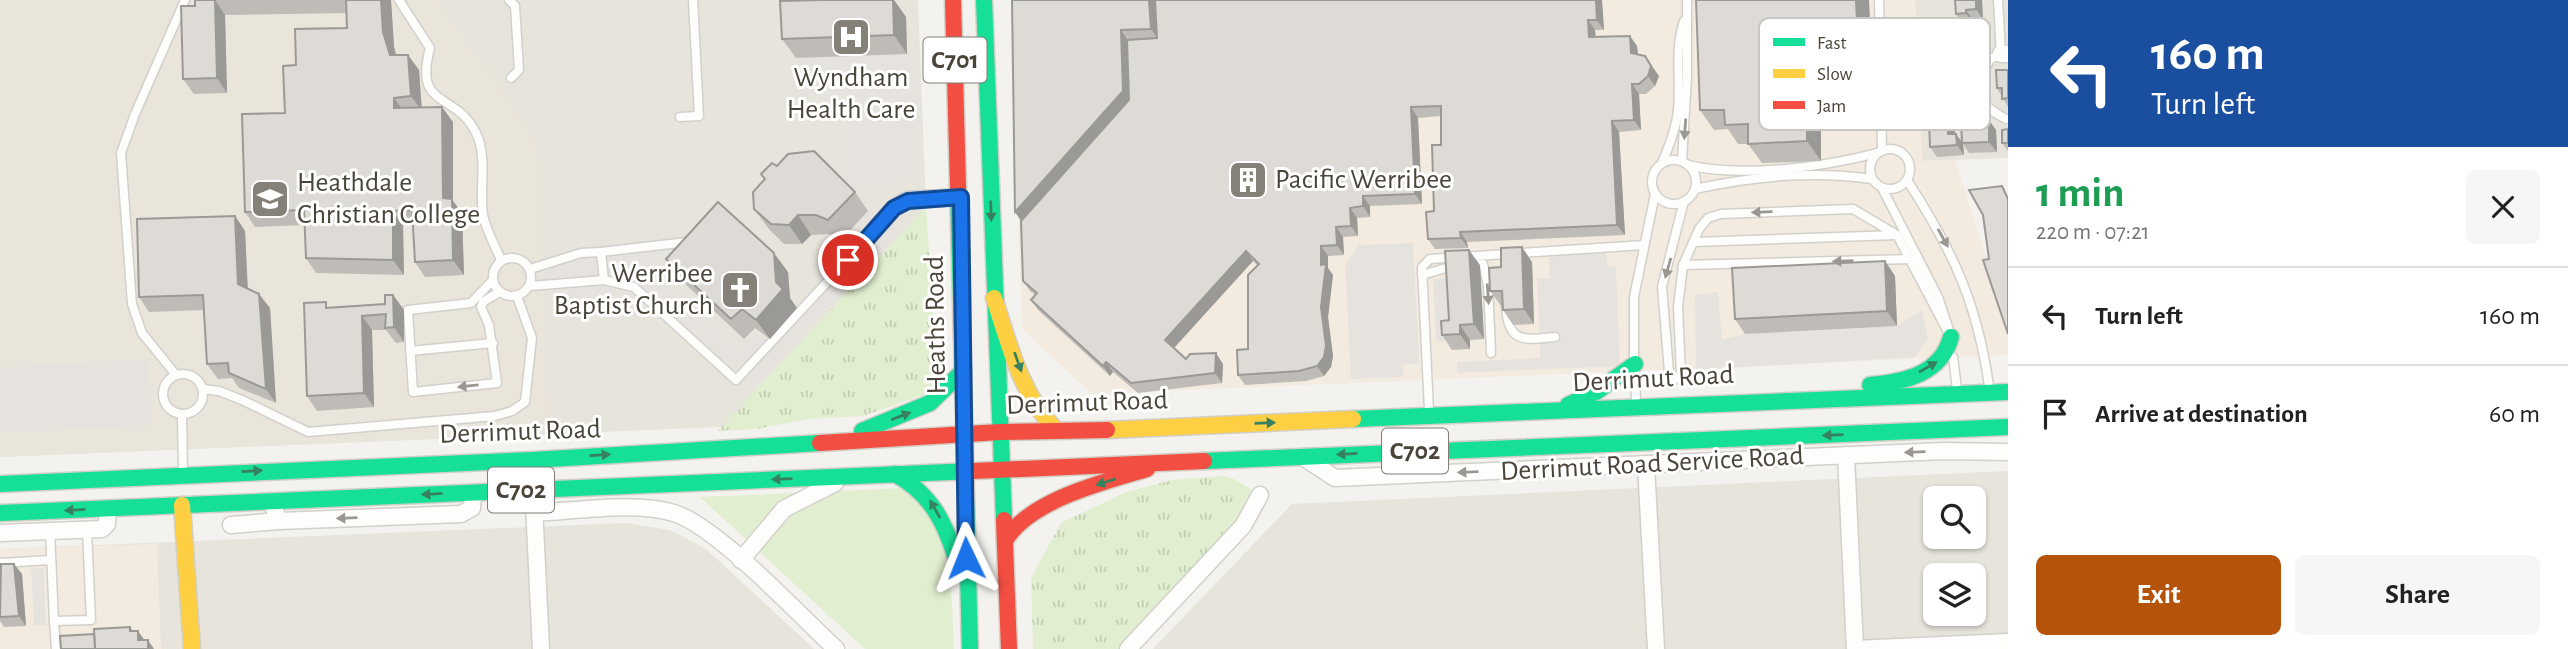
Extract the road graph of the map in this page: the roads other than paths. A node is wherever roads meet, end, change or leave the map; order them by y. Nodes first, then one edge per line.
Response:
1 (185, 0) edge
2 (399, 0) edge
3 (509, 0) edge
4 (693, 0) edge
5 (953, 0) edge
6 (984, 0) edge
7 (1687, 0) edge
8 (1879, 0) edge
9 (1998, 0) edge
10 (1686, 12) junction
11 (1879, 18) edge
12 (2005, 54) edge
13 (511, 78) dead end
14 (1990, 110) edge
15 (680, 117) dead end
16 (2006, 119) dead end
17 (1879, 130) edge
18 (988, 143) junction
19 (1879, 151) junction
20 (1662, 163) junction
21 (1685, 163) junction
22 (1872, 179) junction
23 (1907, 180) junction
24 (1882, 188) junction
25 (1695, 189) junction
26 (1656, 194) junction
27 (961, 197) junction
28 (1684, 201) junction
29 (1897, 235) junction
30 (687, 242) edge
31 (1694, 242) junction
32 (1644, 245) junction
33 (601, 252) junction
34 (1504, 252) junction
35 (1911, 259) junction
36 (501, 260) junction
37 (1505, 262) edge
38 (843, 265) joint
39 (1683, 265) junction
40 (530, 269) junction
41 (1422, 275) junction
42 (493, 279) junction
43 (604, 280) junction
44 (530, 285) junction
45 (499, 292) junction
46 (517, 296) junction
47 (994, 298) junction
48 (1506, 306) edge
49 (1555, 337) dead end
50 (1951, 338) junction
51 (493, 343) junction
52 (410, 351) junction
53 (1491, 353) dead end
54 (1635, 364) junction
55 (963, 371) junction
56 (176, 375) junction
57 (1670, 383) junction
58 (203, 389) junction
59 (2008, 392) edge
60 (1743, 401) junction
61 (1672, 404) junction
62 (1636, 406) junction
63 (1974, 409) junction
64 (1548, 411) junction
65 (182, 414) junction
66 (1429, 416) junction
67 (2008, 427) edge
68 (1056, 430) junction
69 (1000, 432) junction
70 (964, 434) junction
71 (837, 440) junction
72 (1660, 440) junction
73 (1965, 452) junction
74 (2008, 452) edge
75 (1846, 455) junction
76 (1302, 456) junction
77 (532, 460) junction
78 (431, 462) junction
79 (1171, 462) junction
80 (1646, 465) junction
81 (1002, 469) junction
82 (963, 471) junction
83 (895, 474) junction
84 (184, 475) junction
85 (850, 476) junction
86 (56, 481) junction
87 (0, 484) edge
88 (533, 490) junction
89 (473, 493) junction
90 (1260, 495) dead end
91 (271, 501) junction
92 (187, 505) junction
93 (108, 509) junction
94 (0, 513) edge
95 (535, 513) junction
96 (279, 521) junction
97 (231, 525) dead end
98 (87, 530) junction
99 (50, 531) junction
100 (0, 533) edge
101 (1004, 541) junction
102 (741, 560) junction
103 (51, 561) junction
104 (0, 563) edge
105 (968, 595) junction
106 (54, 621) junction
107 (2008, 642) edge
108 (56, 649) edge
109 (192, 649) edge
110 (541, 649) edge
111 (836, 649) edge
112 (970, 649) edge
113 (1009, 649) edge
114 (1128, 649) edge
115 (1656, 649) edge
116 (1855, 649) edge

1 - 56 lane
2 - 36 lane
3 - 13 lane
4 - 15 lane
5 - 27 main road, Heaths Road / C701
6 - 18 main road, Heaths Road / C701
7 - 10 lane
8 - 11 lane
9 - 12 lane
10 - 20 lane
10 -> 21 lane
14 - 16 lane
17 - 19 lane
18 - 27 main road
18 -> 47 main road, Heaths Road / C701
19 - 21 lane
19 - 22 lane
19 - 23 lane
20 - 21 lane
20 - 26 lane
21 - 25 lane
22 - 24 lane
22 - 25 lane
23 - 24 lane
23 -> 63 lane
24 - 50 lane
25 - 28 lane
26 - 28 lane
26 - 32 lane
27 - 38 street
27 - 55 main road, Heaths Road / C701
28 -> 57 lane
29 - 31 lane
29 -> 31 lane
29 - 35 lane
30 - 33 lane
31 - 39 lane
32 - 34 lane
32 - 54 lane
33 - 40 lane
33 - 43 lane
34 - 37 lane
34 - 41 lane
35 -> 39 lane
35 - 50 lane
36 - 40 lane
36 - 42 lane
38 - 43 lane
39 - 57 lane
40 - 44 lane
41 -> 53 lane
41 - 66 lane
42 - 45 lane
42 - 52 lane
43 - 44 lane
44 - 46 lane
45 - 46 lane
45 - 51 lane
46 - 58 lane
47 -> 68 main road
47 - 69 main road, Heaths Road / C701
48 - 49 lane
60 -> 50 main road
50 - 63 lane
51 - 52 lane
51 -> 52 lane
54 - 62 lane
54 - 64 main road
55 - 70 main road, Heaths Road / C701
71 -> 55 main road
56 - 58 lane
56 - 65 lane
57 - 61 lane
58 - 65 lane
59 - 63 main road, Derrimut Road / C702
60 - 61 main road, Derrimut Road / C702
60 - 63 main road, Derrimut Road / C702
61 - 62 main road, Derrimut Road / C702
61 - 72 main road
62 - 64 main road, Derrimut Road / C702
62 - 72 main road
63 - 67 main road, Derrimut Road / C702
63 -> 72 main road, Derrimut Road / C702
63 - 73 main road
64 - 66 main road, Derrimut Road / C702
65 - 84 lane
68 -> 66 main road, Derrimut Road / C702
68 - 69 main road, Derrimut Road / C702
69 - 70 main road, Derrimut Road / C702
69 - 81 main road, Heaths Road / C701
70 - 71 main road, Derrimut Road / C702
70 - 82 main road, Heaths Road / C701
77 -> 71 main road, Derrimut Road / C702
72 -> 76 main road, Derrimut Road / C702
73 - 74 street, Derrimut Road Service Road
73 -> 75 street, Derrimut Road Service Road
75 - 80 street, Derrimut Road Service Road
75 - 116 street
76 - 79 main road, Derrimut Road / C702
80 -> 76 street, Derrimut Road Service Road
77 - 78 main road, Derrimut Road / C702
77 - 88 main road
84 -> 78 main road, Derrimut Road / C702
78 - 89 main road
79 - 81 main road, Derrimut Road / C702
79 -> 101 main road
80 - 115 street
81 - 82 main road, Derrimut Road / C702
81 - 101 main road, Heaths Road / C701
82 - 83 main road, Derrimut Road / C702
82 - 105 main road, Heaths Road / C701
83 - 85 main road, Derrimut Road / C702
105 -> 83 main road
84 - 86 main road, Derrimut Road / C702
84 - 92 main road
85 -> 88 main road, Derrimut Road / C702
85 - 102 street
86 - 87 main road, Derrimut Road / C702
86 - 93 main road
88 - 89 main road, Derrimut Road / C702
88 - 95 street
89 -> 91 main road, Derrimut Road / C702
89 -> 96 street
90 - 114 street
91 - 92 main road, Derrimut Road / C702
91 - 96 street
92 - 93 main road, Derrimut Road / C702
92 - 109 main road
93 -> 94 main road, Derrimut Road / C702
93 - 98 street
95 - 102 street
95 - 110 street
96 - 97 street
98 - 99 street
98 - 106 lane
99 - 100 street
99 - 103 lane
101 - 113 main road, Heaths Road / C701
102 - 111 street
103 - 104 lane
103 - 106 lane
105 - 112 main road, Heaths Road / C701
106 - 108 lane
107 - 116 street

